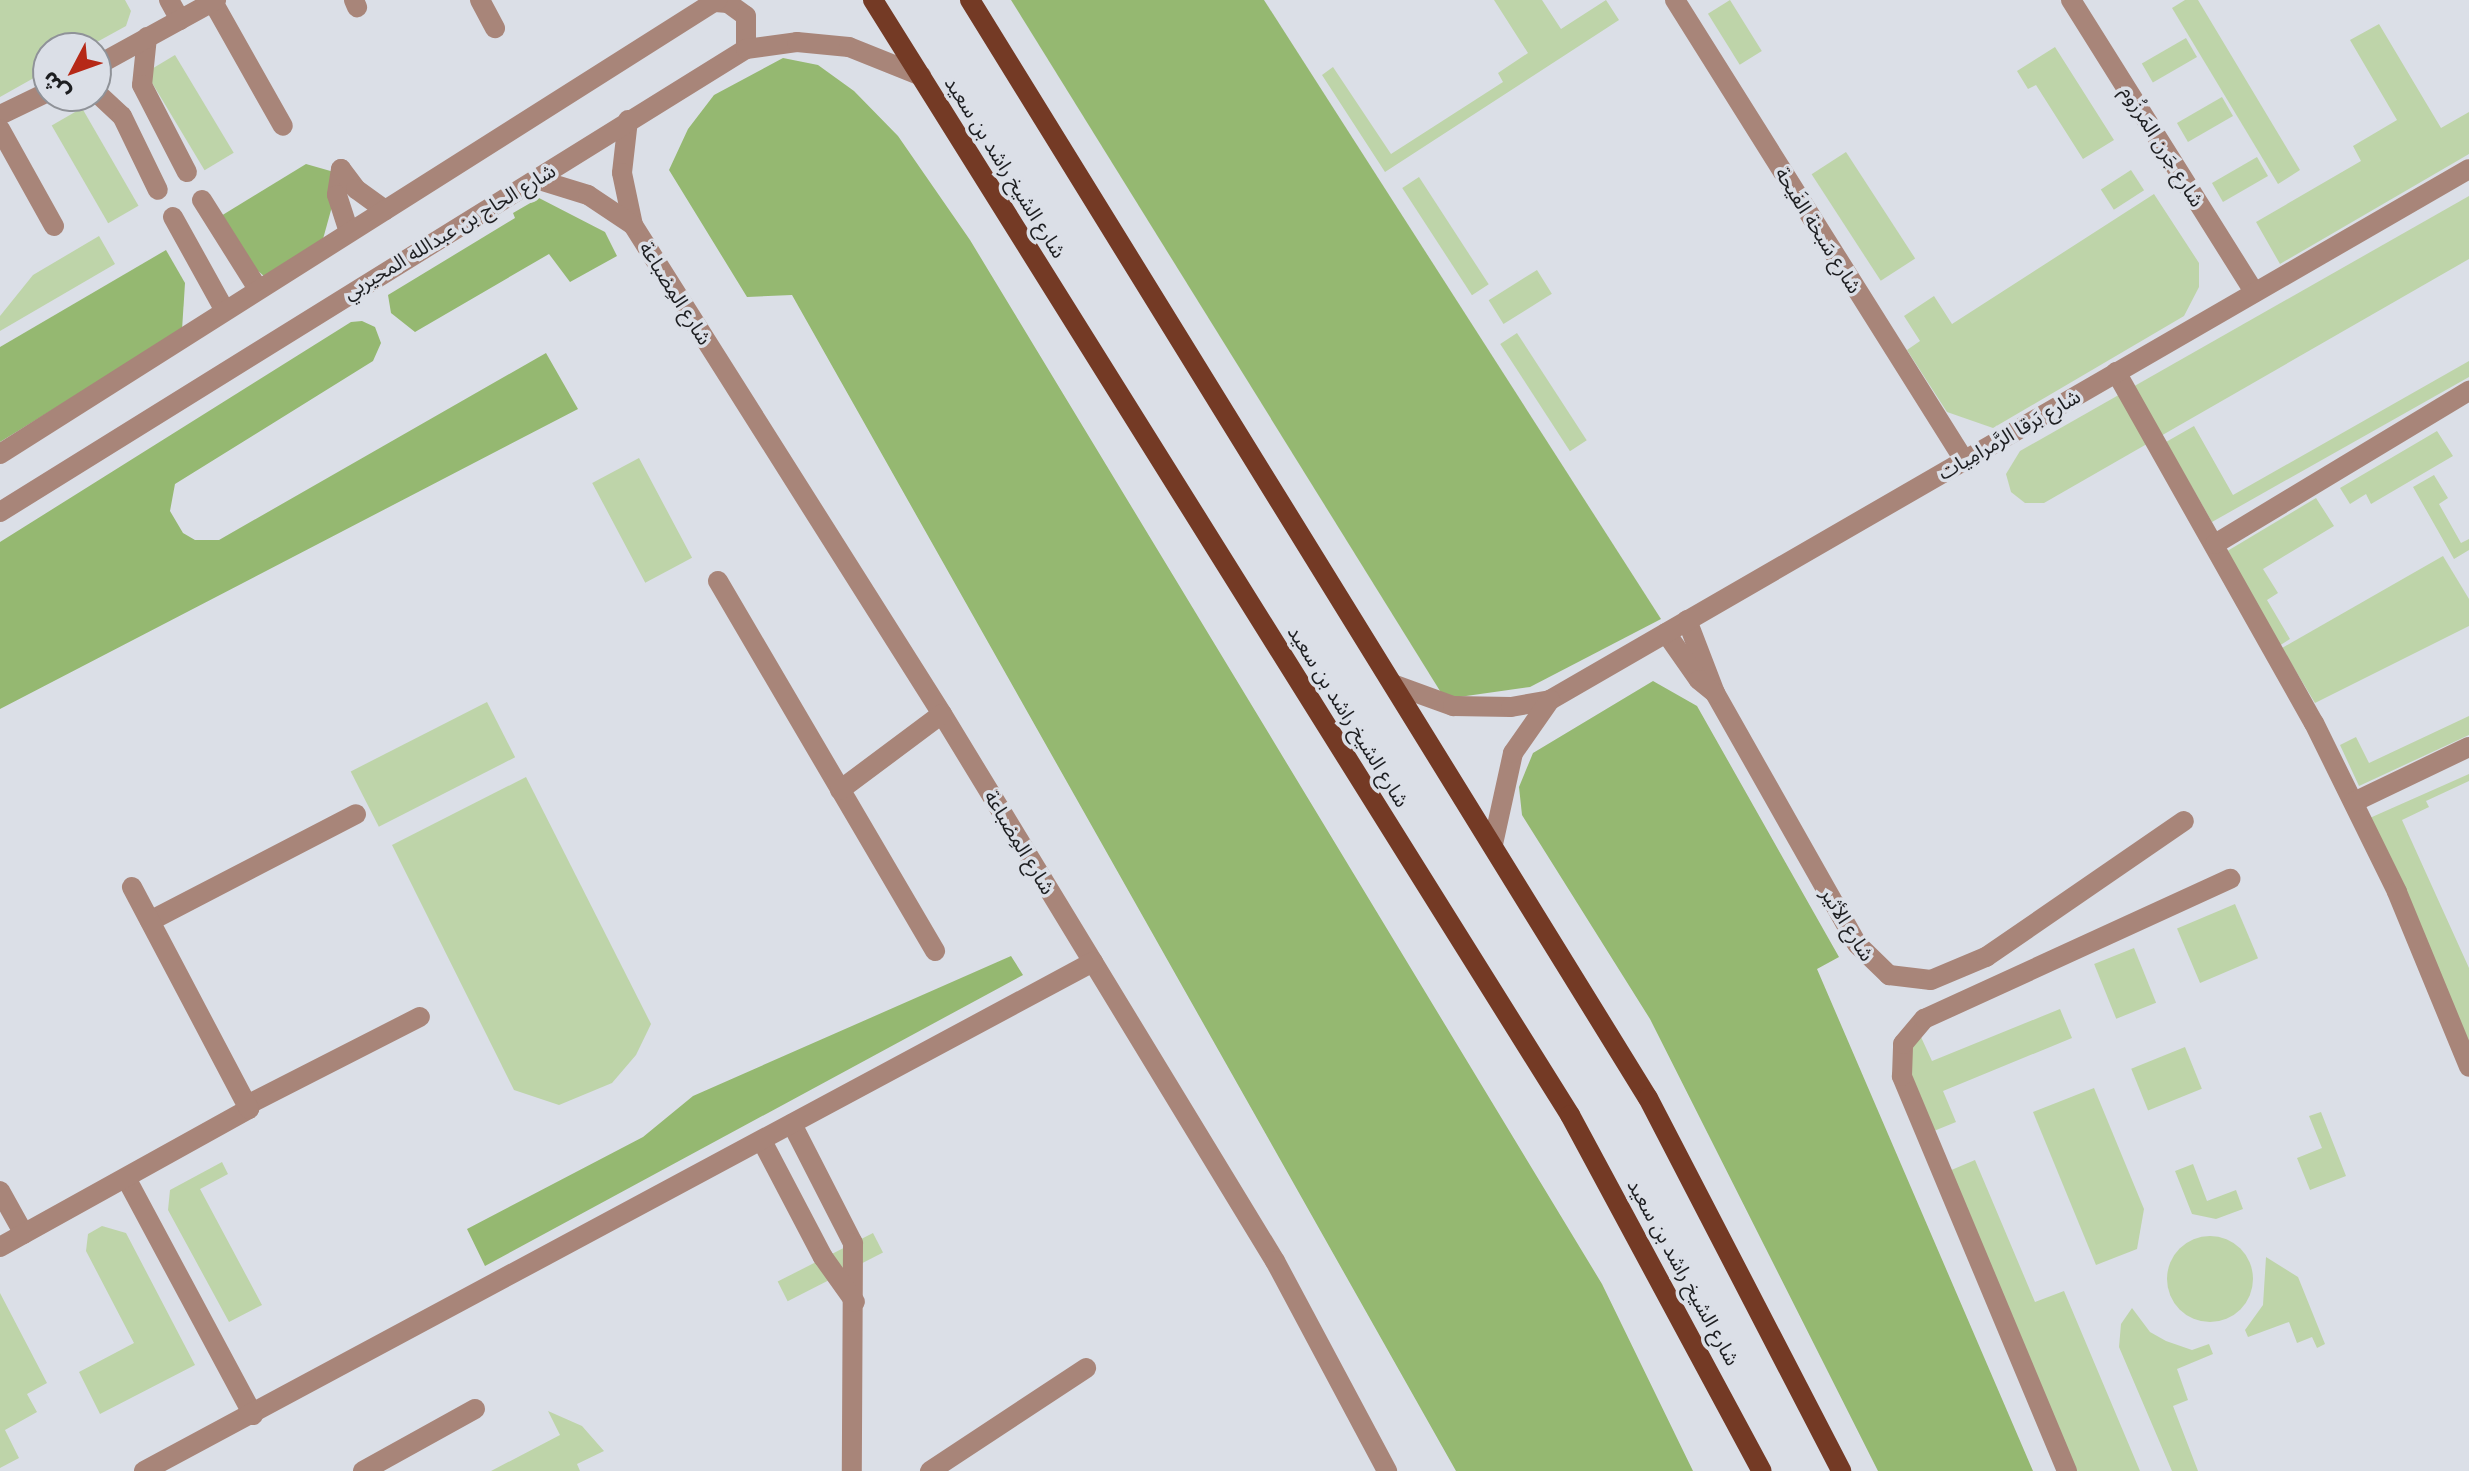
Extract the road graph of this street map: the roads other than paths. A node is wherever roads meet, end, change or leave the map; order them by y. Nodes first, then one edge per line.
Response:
1 (169, 0) edge
2 (480, 0) edge
3 (873, 0) edge
4 (970, 0) edge
5 (1675, 0) edge
6 (2071, 0) edge
7 (214, 1) edge
8 (716, 1) edge
9 (180, 20) junction
10 (495, 28) dead end
11 (147, 37) junction
12 (746, 49) junction
13 (112, 57) edge
14 (921, 76) junction
15 (32, 100) edge
16 (112, 104) edge
17 (0, 115) edge
18 (628, 120) junction
19 (283, 126) dead end
20 (0, 129) edge
21 (165, 132) junction
22 (137, 146) junction
23 (2469, 169) edge
24 (187, 172) dead end
25 (536, 179) junction
26 (158, 190) dead end
27 (202, 200) dead end
28 (385, 210) junction
29 (173, 217) dead end
30 (215, 222) junction
31 (633, 225) junction
32 (54, 226) dead end
33 (349, 232) junction
34 (186, 239) junction
35 (258, 289) junction
36 (2254, 292) junction
37 (225, 311) junction
38 (2116, 372) junction
39 (2469, 391) edge
40 (0, 454) edge
41 (1964, 460) junction
42 (0, 512) edge
43 (2215, 544) junction
44 (718, 581) dead end
45 (1687, 620) junction
46 (1666, 633) junction
47 (1395, 685) junction
48 (1715, 693) junction
49 (1550, 700) junction
50 (942, 714) junction
51 (2469, 747) edge
52 (840, 790) junction
53 (2354, 802) junction
54 (356, 814) dead end
55 (2184, 821) dead end
56 (1493, 844) junction
57 (2230, 879) dead end
58 (132, 887) dead end
59 (150, 921) junction
60 (935, 951) dead end
61 (1093, 962) junction
62 (420, 1017) dead end
63 (2469, 1067) edge
64 (247, 1105) junction
65 (792, 1124) junction
66 (762, 1141) junction
67 (126, 1178) junction
68 (0, 1191) edge
69 (24, 1234) junction
70 (0, 1247) edge
71 (855, 1302) junction
72 (1086, 1368) dead end
73 (475, 1409) dead end
74 (253, 1415) junction
75 (144, 1471) edge
76 (363, 1471) edge
77 (852, 1471) edge
78 (930, 1471) edge
79 (1387, 1471) edge
80 (1762, 1471) edge
81 (1841, 1471) edge
82 (2067, 1471) edge

1 - 9 street
2 - 10 street
3 - 14 main road, شارع الشيخ راشد بن سعيد
4 - 47 main road
5 - 41 street, شارع سَبخة الفَيحة
6 - 36 street, شارع جَرن المَرزُوم
7 - 9 street
7 - 19 street
8 - 12 street
8 - 28 street
9 - 11 street
11 - 13 street
11 - 21 street
12 - 14 street, شارع الحاج بن عبدالله المحيربي
12 - 18 street, شارع الحاج بن عبدالله المحيربي
14 - 80 main road, شارع الشيخ راشد بن سعيد
15 - 17 street
16 - 22 street
18 - 25 street, شارع الحاج بن عبدالله المحيربي
18 - 31 street, شارع المِضباعة
20 - 32 street
21 - 22 street
21 - 24 street
22 - 26 street
23 - 36 street, شارع بَرقا الرَّمرامِيات
25 - 31 street, شارع المِضباعة
25 - 42 street, شارع الحاج بن عبدالله المحيربي
27 - 30 street
28 - 33 street
28 - 33 street
29 - 34 street
30 - 34 street
30 - 35 street
31 - 50 street, شارع المِضباعة
33 - 35 street
34 - 37 street
35 - 37 street
36 - 38 street, شارع بَرقا الرَّمرامِيات
37 - 40 street
38 - 41 street, شارع بَرقا الرَّمرامِيات
38 - 43 street
39 - 43 street
41 - 45 street, شارع بَرقا الرَّمرامِيات
43 - 53 street
44 - 52 street
45 - 46 street, شارع بَرقا الرَّمرامِيات
45 - 48 street, شارع الأثير
46 - 48 street, شارع الأثير
46 - 49 street, شارع بَرقا الرَّمرامِيات
47 - 49 street, شارع بَرقا الرَّمرامِيات
47 - 56 main road
48 - 55 street, شارع الأثير
49 - 56 street, شارع بَرقا الرَّمرامِيات
50 - 52 street
50 - 61 street, شارع المِضباعة
51 - 53 street
52 - 60 street
53 - 63 street
54 - 59 street
56 - 81 main road
57 - 82 street
58 - 59 street
59 - 64 street
61 - 65 street
61 - 79 street, شارع المِضباعة
62 - 64 street
64 - 67 street
65 - 66 street
65 - 71 street
66 - 71 street
66 - 74 street
67 - 69 street
67 - 74 street
68 - 69 street
69 - 70 street
71 - 77 street
72 - 78 street
73 - 76 street
74 - 75 street

